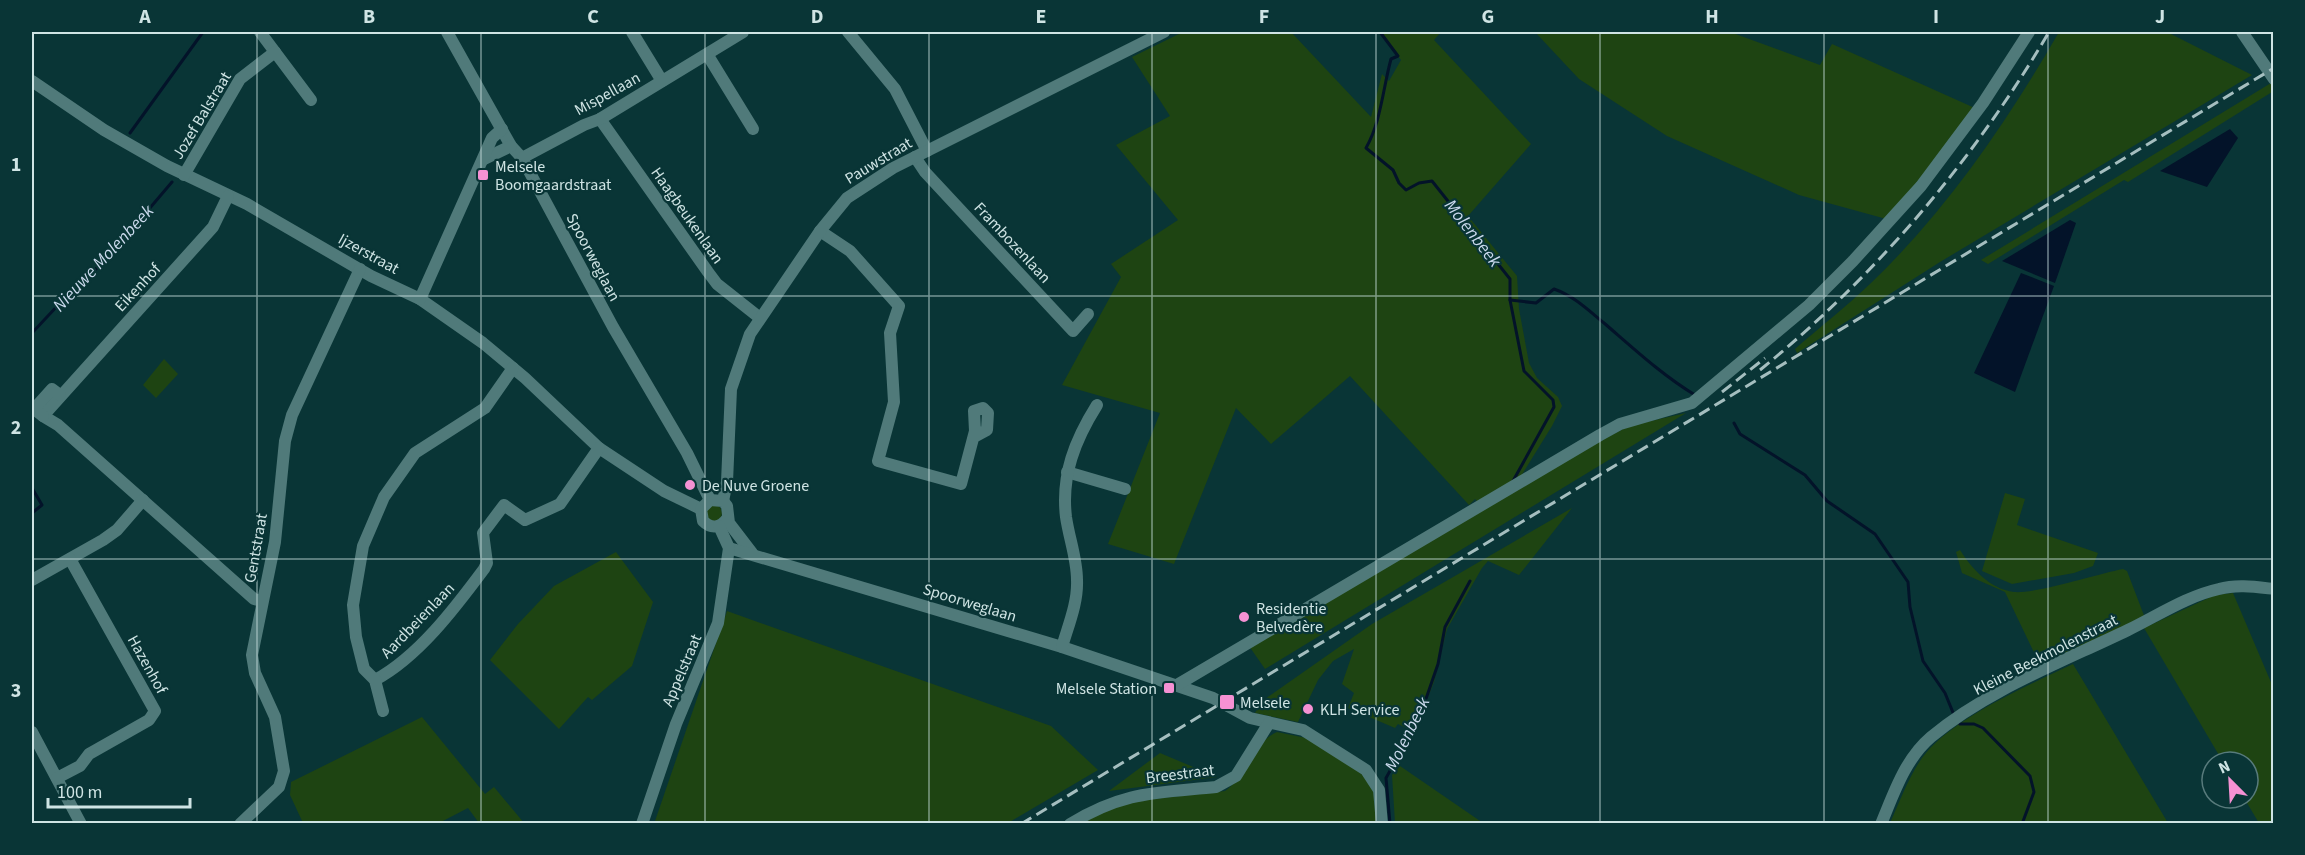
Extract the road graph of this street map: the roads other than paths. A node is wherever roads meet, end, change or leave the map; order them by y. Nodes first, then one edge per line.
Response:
1 (260, 32) edge
2 (447, 32) edge
3 (632, 32) edge
4 (743, 32) edge
5 (848, 32) edge
6 (1164, 32) edge
7 (2029, 32) edge
8 (2242, 32) edge
9 (275, 52) junction
10 (707, 54) junction
11 (2274, 79) edge
12 (32, 81) edge
13 (662, 81) junction
14 (311, 100) dead end
15 (600, 119) junction
16 (502, 129) junction
17 (753, 129) dead end
18 (511, 146) junction
19 (927, 151) junction
20 (915, 157) junction
21 (522, 158) junction
22 (484, 159) junction
23 (184, 175) junction
24 (228, 196) junction
25 (820, 231) junction
26 (360, 269) junction
27 (420, 299) junction
28 (1088, 314) dead end
29 (760, 318) junction
30 (513, 368) junction
31 (1096, 405) dead end
32 (974, 437) dead end
33 (599, 448) junction
34 (1067, 472) junction
35 (1125, 489) dead end
36 (143, 500) junction
37 (711, 503) junction
38 (723, 523) junction
39 (729, 548) junction
40 (752, 554) junction
41 (70, 559) junction
42 (32, 580) edge
43 (240, 585) junction
44 (266, 588) junction
45 (2274, 589) edge
46 (262, 601) junction
47 (1062, 647) junction
48 (375, 680) junction
49 (1177, 685) junction
50 (383, 711) dead end
51 (1269, 723) junction
52 (32, 732) edge
53 (57, 778) junction
54 (81, 824) edge
55 (240, 824) edge
56 (642, 824) edge
57 (1070, 824) edge
58 (1382, 824) edge
59 (1881, 824) edge

1 - 9 street
2 - 16 street, Spoorweglaan
3 - 13 street
4 - 10 street, Mispellaan
5 - 19 street
6 - 19 street, Pauwstraat
7 - 49 street
8 - 11 street
9 - 14 street
9 - 23 street, Jozef Balstraat
10 - 13 street, Mispellaan
10 - 17 street
12 - 23 street, Ijzerstraat
13 - 15 street, Mispellaan
15 - 21 street, Mispellaan
15 - 29 street, Haagbeukenlaan
16 - 18 street, Spoorweglaan
16 - 22 street
18 - 21 street, Spoorweglaan
18 - 22 street
19 - 20 street, Pauwstraat
20 - 25 street, Pauwstraat
20 - 28 street, Frambozenlaan
21 - 37 street, Spoorweglaan
22 - 27 street
23 - 24 street, Ijzerstraat
24 - 26 street, Ijzerstraat
24 - 36 street, Eikenhof
25 - 29 street, Pauwstraat
25 - 32 street
26 - 27 street, Ijzerstraat
26 - 44 street, Gentstraat
27 - 30 street, Ijzerstraat
29 - 37 street, Pauwstraat
30 - 33 street, Ijzerstraat
30 - 48 street, Aardbeienlaan
31 - 34 street
33 - 37 street, Ijzerstraat
33 - 48 street, Aardbeienlaan
34 - 35 street
34 - 47 street
36 - 41 street
36 - 43 street, Eikenhof
37 - 38 street, Spoorweglaan
37 - 38 street, Spoorweglaan
38 - 39 street
38 - 40 street, Spoorweglaan
39 - 40 street, Spoorweglaan
39 - 56 street, Appelstraat
40 - 47 street, Spoorweglaan
41 - 42 street
41 - 53 street, Hazenhof
43 - 44 street
43 - 46 street, Eikenhof
44 - 46 street, Gentstraat
45 - 59 street, Kleine Beekmolenstraat
46 - 55 street, Gentstraat
47 - 49 street, Spoorweglaan
48 - 50 street, Aardbeienlaan
49 - 51 street, Spoorweglaan
51 - 57 street, Breestraat
51 - 58 street, Spoorweglaan
52 - 53 street
53 - 54 street

